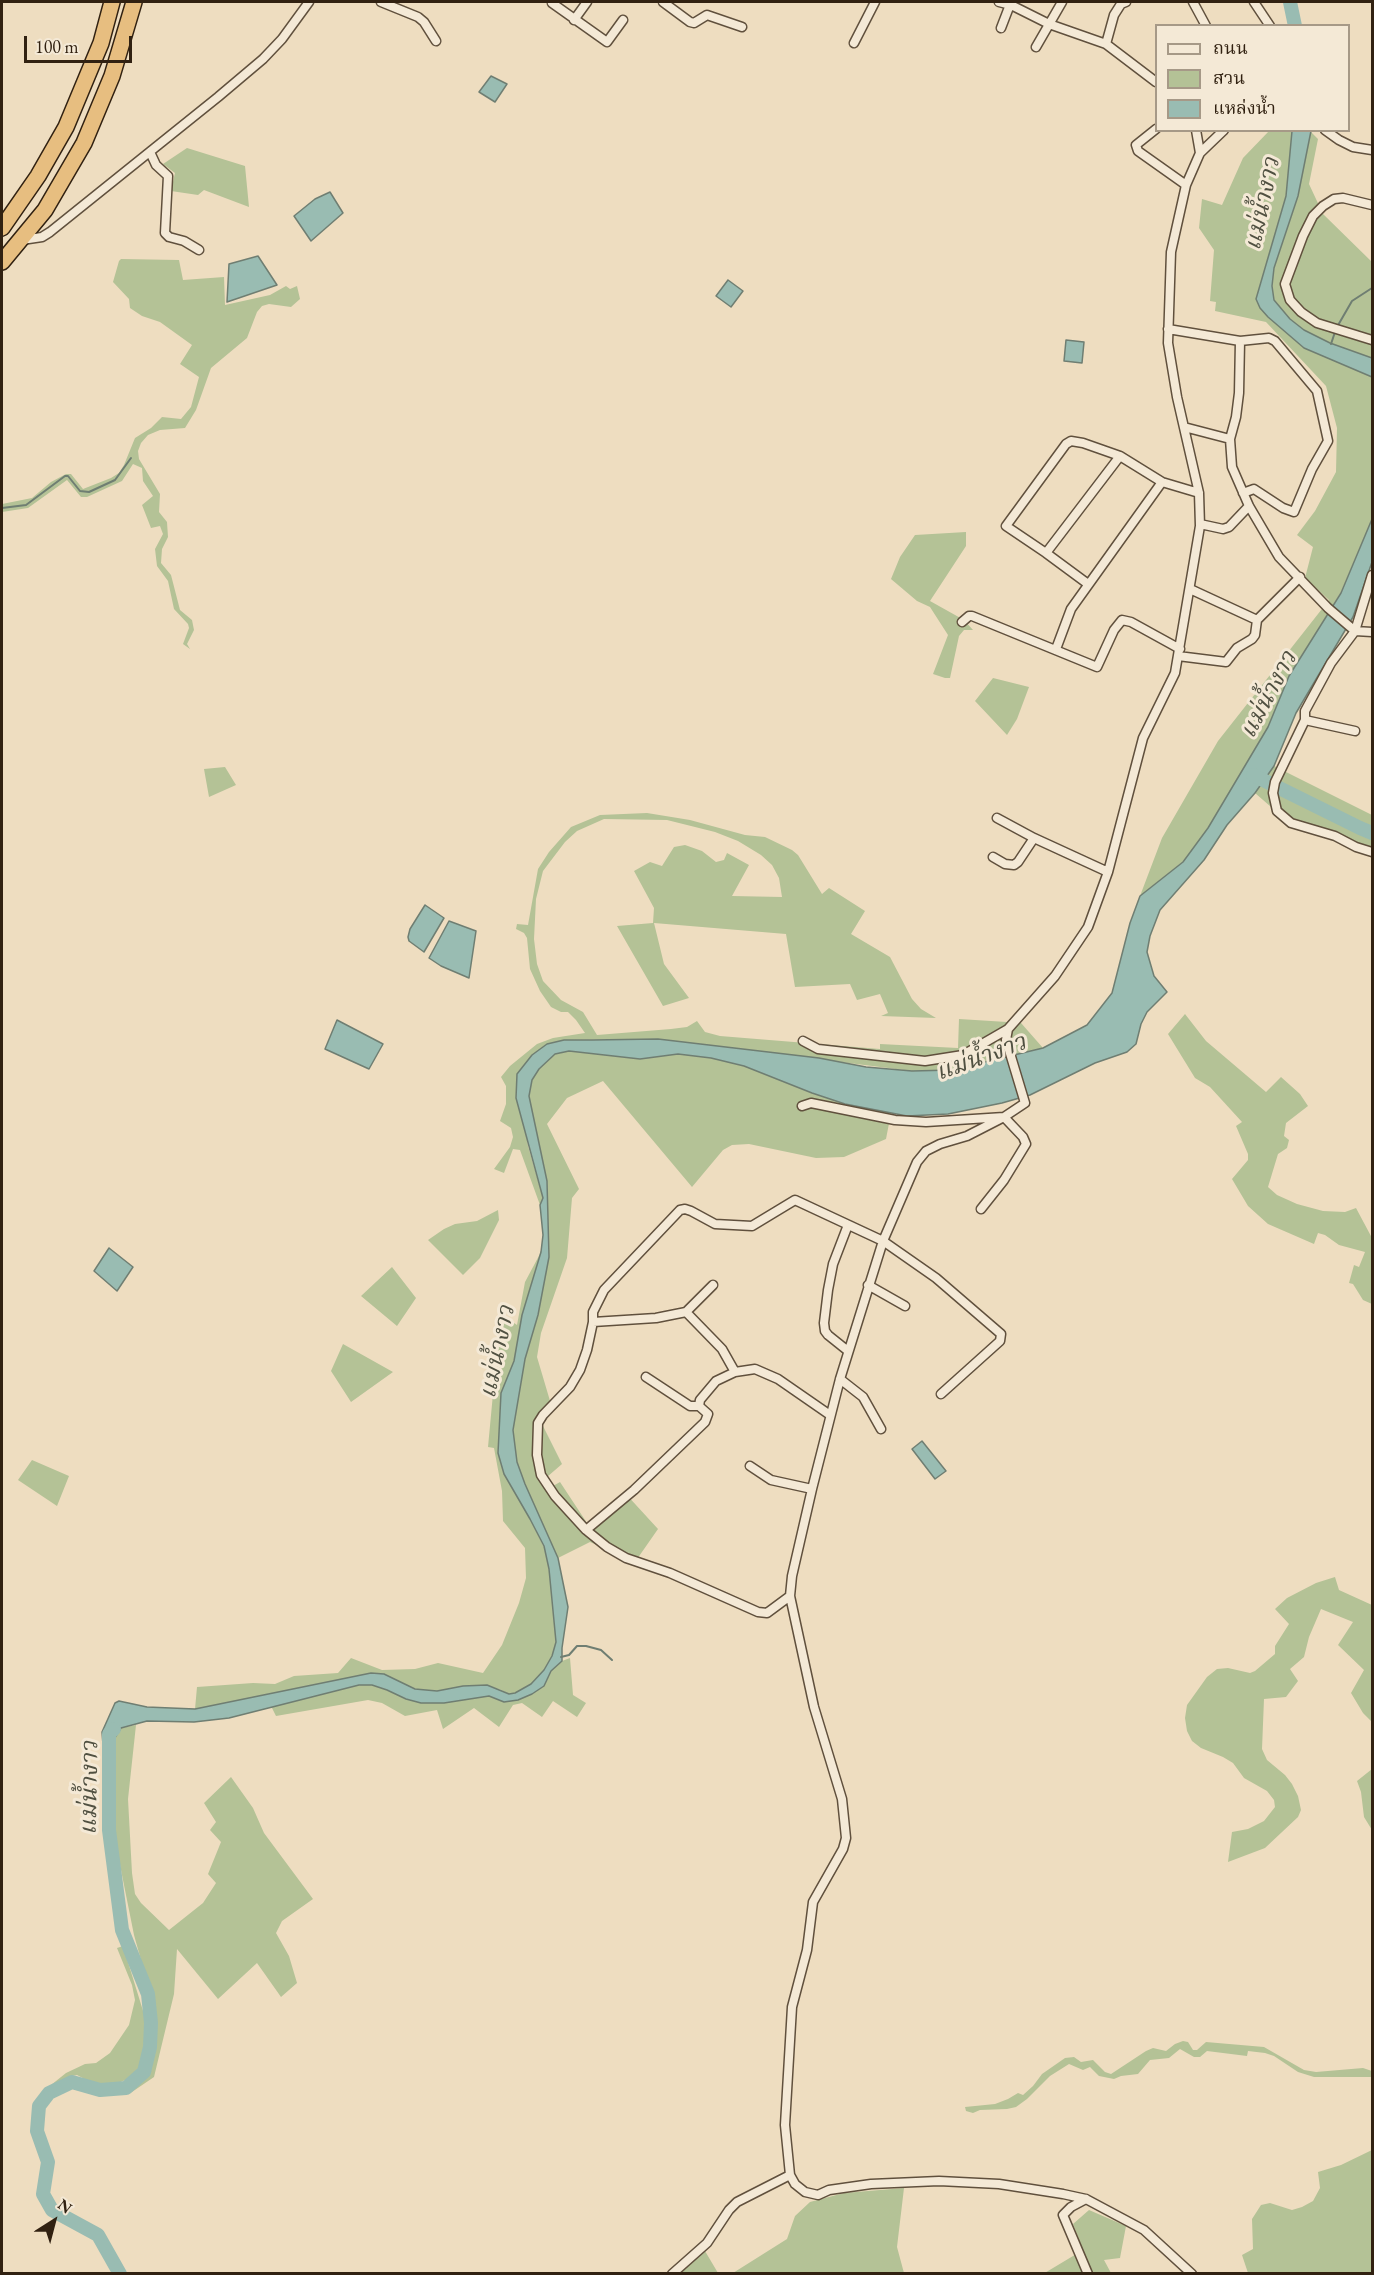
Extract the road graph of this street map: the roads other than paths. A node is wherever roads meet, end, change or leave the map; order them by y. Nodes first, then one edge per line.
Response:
1 (112, 2) edge
2 (134, 2) edge
3 (309, 2) edge
4 (381, 2) edge
5 (553, 2) edge
6 (587, 2) edge
7 (663, 2) edge
8 (876, 2) edge
9 (999, 2) edge
10 (1062, 2) edge
11 (1126, 2) edge
12 (1192, 2) edge
13 (1254, 2) edge
14 (1011, 3) edge
15 (574, 20) junction
16 (622, 20) dead end
17 (1049, 24) junction
18 (1205, 24) edge
19 (1269, 24) edge
20 (742, 27) dead end
21 (1001, 28) dead end
22 (436, 41) dead end
23 (854, 43) dead end
24 (1106, 44) junction
25 (1036, 47) dead end
26 (1155, 81) edge
27 (1155, 130) edge
28 (1196, 132) edge
29 (1222, 132) edge
30 (1328, 132) edge
31 (1372, 150) edge
32 (150, 152) junction
33 (1200, 153) junction
34 (1186, 185) junction
35 (1372, 205) edge
36 (2, 228) edge
37 (21, 240) junction
38 (199, 250) dead end
39 (2, 262) edge
40 (1168, 329) junction
41 (1372, 340) edge
42 (1239, 341) junction
43 (1184, 428) junction
44 (1230, 439) junction
45 (1120, 456) junction
46 (1162, 482) junction
47 (1199, 493) junction
48 (1243, 493) junction
49 (1249, 506) junction
50 (1200, 524) junction
51 (1046, 552) junction
52 (1372, 575) edge
53 (1300, 577) junction
54 (1088, 584) junction
55 (1190, 589) junction
56 (1257, 620) junction
57 (962, 622) dead end
58 (1352, 629) junction
59 (1372, 632) edge
60 (1056, 649) junction
61 (1179, 653) junction
62 (1305, 720) junction
63 (1355, 731) dead end
64 (997, 818) dead end
65 (1034, 838) junction
66 (1372, 852) edge
67 (993, 857) dead end
68 (1108, 872) junction
69 (1008, 1029) junction
70 (803, 1041) dead end
71 (802, 1106) dead end
72 (1004, 1117) junction
73 (981, 1209) dead end
74 (848, 1225) junction
75 (883, 1241) junction
76 (713, 1285) dead end
77 (868, 1286) junction
78 (905, 1306) dead end
79 (686, 1312) junction
80 (593, 1322) junction
81 (848, 1351) junction
82 (735, 1372) junction
83 (646, 1377) dead end
84 (840, 1379) junction
85 (941, 1394) dead end
86 (699, 1406) junction
87 (830, 1415) junction
88 (880, 1430) dead end
89 (750, 1466) dead end
90 (812, 1489) junction
91 (586, 1530) junction
92 (790, 1596) junction
93 (790, 2175) junction
94 (1086, 2199) junction
95 (672, 2274) edge
96 (1088, 2274) edge
97 (1192, 2274) edge

1 - 36 highway
2 - 37 highway
3 - 32 street
4 - 22 street
5 - 15 street
6 - 15 street
7 - 20 street
8 - 23 street
9 - 14 street
10 - 17 street
11 - 24 street
12 - 18 street
13 - 19 street
14 - 17 street
14 - 21 street
15 - 16 street
17 - 24 street
17 - 25 street
24 - 26 street
27 - 34 street
28 - 33 street
29 - 33 street
30 - 31 street
32 - 37 street
32 - 38 street
33 - 34 street
34 - 40 street
35 - 41 street
37 - 39 highway
40 - 42 street
40 - 43 street
42 - 44 street
42 - 48 street
43 - 44 street
43 - 47 street
44 - 48 street
45 - 46 street
45 - 51 street
45 - 51 street
46 - 47 street
46 - 54 street
47 - 50 street
48 - 49 street
49 - 50 street
49 - 53 street
50 - 55 street
51 - 54 street
52 - 58 street
53 - 56 street
53 - 58 street
54 - 60 street
55 - 56 street
55 - 61 street
56 - 61 street
57 - 60 street
58 - 59 street
58 - 62 street
60 - 61 street
61 - 68 street
62 - 63 street
62 - 66 street
64 - 65 street
65 - 67 street
65 - 68 street
68 - 69 street
69 - 70 street
69 - 72 street
71 - 72 street
72 - 73 street
72 - 75 street
74 - 75 street
74 - 80 street
74 - 81 street
75 - 77 street
75 - 85 street
76 - 79 street
77 - 78 street
77 - 81 street
79 - 80 street
79 - 82 street
80 - 91 street
81 - 84 street
82 - 86 street
82 - 87 street
83 - 86 street
84 - 87 street
84 - 88 street
86 - 91 street
87 - 90 street
89 - 90 street
90 - 92 street
91 - 92 street
92 - 93 street
93 - 94 street
93 - 95 street
94 - 96 street
94 - 97 street

